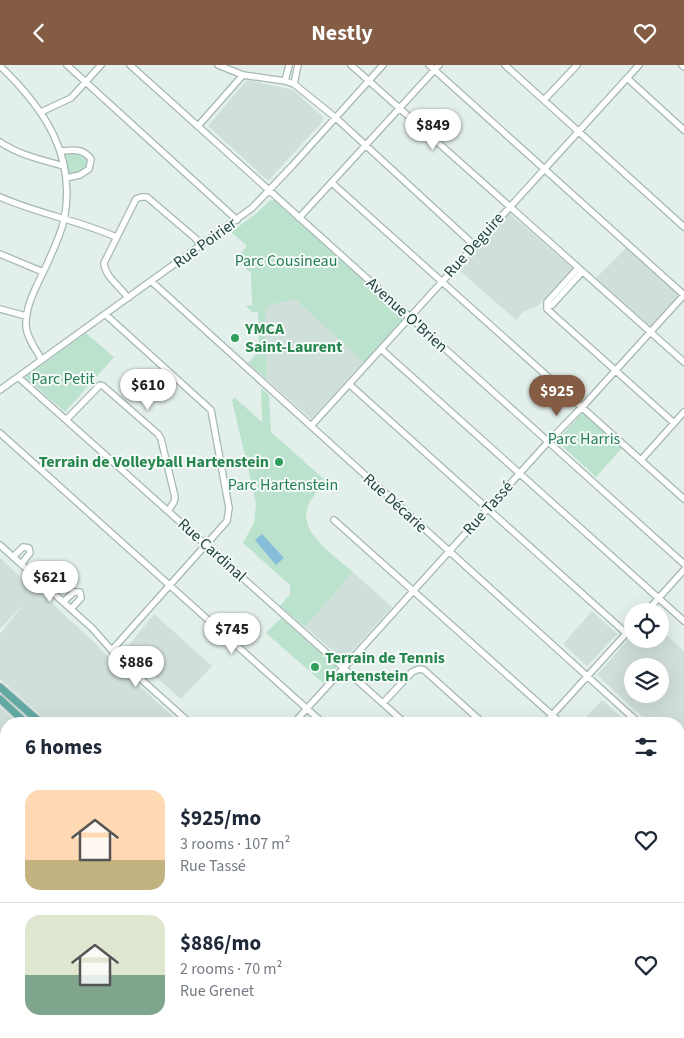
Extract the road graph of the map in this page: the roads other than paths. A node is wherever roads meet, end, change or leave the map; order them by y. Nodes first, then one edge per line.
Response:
1 (67, 65) edge
2 (101, 65) edge
3 (130, 65) edge
4 (218, 65) edge
5 (289, 65) edge
6 (298, 65) edge
7 (351, 65) edge
8 (383, 65) edge
9 (429, 65) edge
10 (577, 65) edge
11 (639, 65) edge
12 (0, 66) edge
13 (508, 66) edge
14 (437, 67) edge
15 (243, 75) junction
16 (627, 78) junction
17 (286, 81) junction
18 (369, 81) junction
19 (86, 82) junction
20 (294, 84) junction
21 (544, 100) junction
22 (400, 109) junction
23 (41, 112) junction
24 (336, 119) junction
25 (198, 126) junction
26 (684, 129) edge
27 (578, 132) junction
28 (0, 142) edge
29 (366, 146) junction
30 (61, 151) junction
31 (64, 166) junction
32 (544, 168) junction
33 (66, 178) junction
34 (332, 183) junction
35 (270, 191) junction
36 (0, 197) edge
37 (510, 206) junction
38 (300, 218) junction
39 (64, 220) junction
40 (237, 220) junction
41 (684, 227) edge
42 (116, 237) junction
43 (474, 245) junction
44 (201, 246) junction
45 (0, 254) edge
46 (580, 270) junction
47 (43, 272) junction
48 (151, 281) junction
49 (442, 281) junction
50 (684, 295) edge
51 (128, 298) junction
52 (0, 309) edge
53 (104, 314) junction
54 (26, 316) junction
55 (409, 317) junction
56 (650, 332) junction
57 (381, 349) junction
58 (42, 360) junction
59 (684, 363) edge
60 (615, 371) junction
61 (18, 377) junction
62 (349, 384) junction
63 (0, 390) edge
64 (582, 407) junction
65 (684, 413) edge
66 (66, 420) junction
67 (674, 423) junction
68 (311, 426) junction
69 (0, 433) edge
70 (548, 442) junction
71 (641, 460) junction
72 (520, 473) junction
73 (683, 495) edge
74 (487, 509) junction
75 (168, 511) junction
76 (334, 520) dead end
77 (0, 545) edge
78 (205, 545) junction
79 (449, 551) junction
80 (13, 557) junction
81 (21, 564) junction
82 (684, 564) edge
83 (684, 570) edge
84 (170, 586) junction
85 (413, 591) junction
86 (659, 598) junction
87 (64, 602) junction
88 (654, 603) edge
89 (71, 609) junction
90 (684, 621) edge
91 (624, 632) edge
92 (624, 636) edge
93 (112, 650) junction
94 (344, 668) junction
95 (588, 677) junction
96 (0, 687) edge
97 (0, 699) edge
98 (383, 703) junction
99 (307, 708) junction
100 (552, 715) joint
101 (20, 717) edge
102 (34, 717) edge
103 (183, 717) edge
104 (300, 717) edge
105 (317, 717) edge
106 (398, 717) edge
107 (476, 717) edge
108 (632, 717) edge

1 - 19 street
2 - 19 street
3 - 25 street, Avenue O'Brien
4 - 15 street
5 - 17 street
6 - 20 street
7 - 18 street
8 - 18 street, Rue Poirier
9 - 14 street
10 - 21 street
11 - 16 street, Rue Deguire
12 - 23 street
13 - 21 street
14 - 22 street
14 - 32 street
15 - 17 street
15 - 25 street
16 - 26 street
16 - 27 street, Rue Deguire
17 - 20 street
18 - 22 street
18 - 24 street, Rue Poirier
19 - 23 street
19 - 40 street
20 - 24 street
21 - 27 street
22 - 29 street
22 - 37 street
23 - 30 street
24 - 29 street
24 - 35 street, Rue Poirier
25 - 35 street, Avenue O'Brien
27 - 32 street, Rue Deguire
27 - 41 street
28 - 31 street
29 - 34 street
29 - 43 street
30 - 31 street
30 - 33 street
31 - 33 street
32 - 37 street, Rue Deguire
32 - 50 street
33 - 39 street
34 - 38 street
34 - 49 street
35 - 38 street, Avenue O'Brien
35 - 40 street, Rue Poirier
36 - 39 street
37 - 43 street, Rue Deguire
37 - 46 street
38 - 55 street, Avenue O'Brien
39 - 42 street
39 - 47 street
40 - 44 street, Rue Poirier
42 - 44 street
42 - 51 street
43 - 49 street, Rue Deguire
44 - 48 street, Rue Poirier
45 - 47 street
46 - 56 street
46 - 60 street
47 - 54 street
48 - 51 street, Rue Poirier
48 - 68 street, Rue Décarie
49 - 55 street, Rue Deguire
49 - 64 street
50 - 56 street, Rue Tassé
51 - 53 street, Rue Poirier
52 - 54 street
53 - 58 street, Rue Poirier
53 - 78 street
54 - 58 street
55 - 57 street, Rue Deguire
55 - 70 street, Avenue O'Brien
56 - 59 street
56 - 60 street, Rue Tassé
57 - 62 street, Rue Deguire
57 - 72 street
58 - 61 street, Rue Poirier
60 - 64 street, Rue Tassé
60 - 67 street
61 - 63 street, Rue Poirier
61 - 66 street, Rue Cardinal
62 - 68 street, Rue Deguire
62 - 74 street
64 - 70 street, Rue Tassé
64 - 71 street
65 - 67 street
66 - 75 street, Rue Cardinal
66 - 75 street
67 - 71 street
68 - 79 street, Rue Décarie
69 - 84 street
70 - 72 street, Rue Tassé
70 - 82 street, Avenue O'Brien
71 - 73 street
72 - 74 street, Rue Tassé
72 - 86 street
74 - 79 street, Rue Tassé
74 - 91 street
75 - 78 street, Rue Cardinal
76 - 85 street
77 - 80 street
78 - 84 street
78 - 94 street, Rue Cardinal
79 - 85 street, Rue Tassé
79 - 95 street, Rue Décarie
80 - 81 street
80 - 81 street
81 - 87 street
83 - 86 street
84 - 93 street
84 - 99 street
85 - 94 street, Rue Tassé
85 - 100 street
86 - 88 street
86 - 90 street
87 - 89 street
87 - 89 street
89 - 93 street
92 - 95 street
93 - 103 street
94 - 98 street, Rue Cardinal
94 - 99 street, Rue Tassé
95 - 100 street
95 - 108 street, Rue Décarie
96 - 102 main road
97 - 101 main road
98 - 106 street, Rue Cardinal
98 - 107 street
99 - 104 street, Rue Tassé
99 - 105 street

